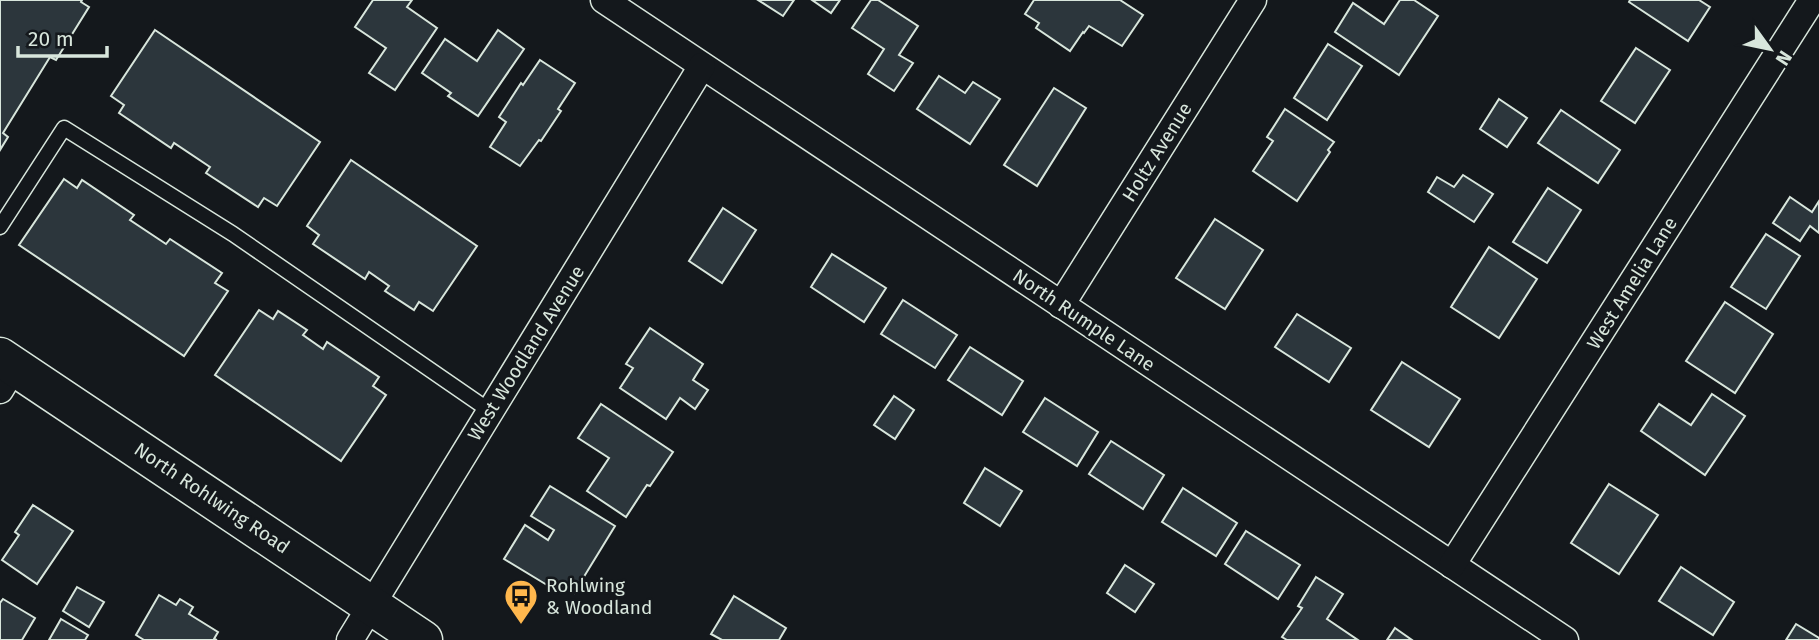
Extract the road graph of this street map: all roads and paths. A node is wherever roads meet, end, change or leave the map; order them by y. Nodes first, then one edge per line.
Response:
1 (604, 0) edge
2 (1253, 0) edge
3 (1812, 0) edge
4 (702, 66) junction
5 (0, 227) edge
6 (1061, 305) junction
7 (5, 371) edge
8 (490, 411) junction
9 (1452, 565) junction
10 (371, 605) junction
11 (350, 640) edge
12 (423, 640) edge
13 (1565, 640) edge

1 - 4 street, North Rumple Lane
2 - 6 street, Holtz Avenue
3 - 9 street, West Amelia Lane
4 - 6 street, North Rumple Lane
4 - 8 street, West Woodland Avenue
5 - 8 lane
6 - 9 street, North Rumple Lane
7 - 10 main road, North Rohlwing Road
8 - 10 street, West Woodland Avenue
9 - 13 street, North Rumple Lane
10 - 11 street, West Woodland Avenue
10 - 12 main road, North Rohlwing Road

